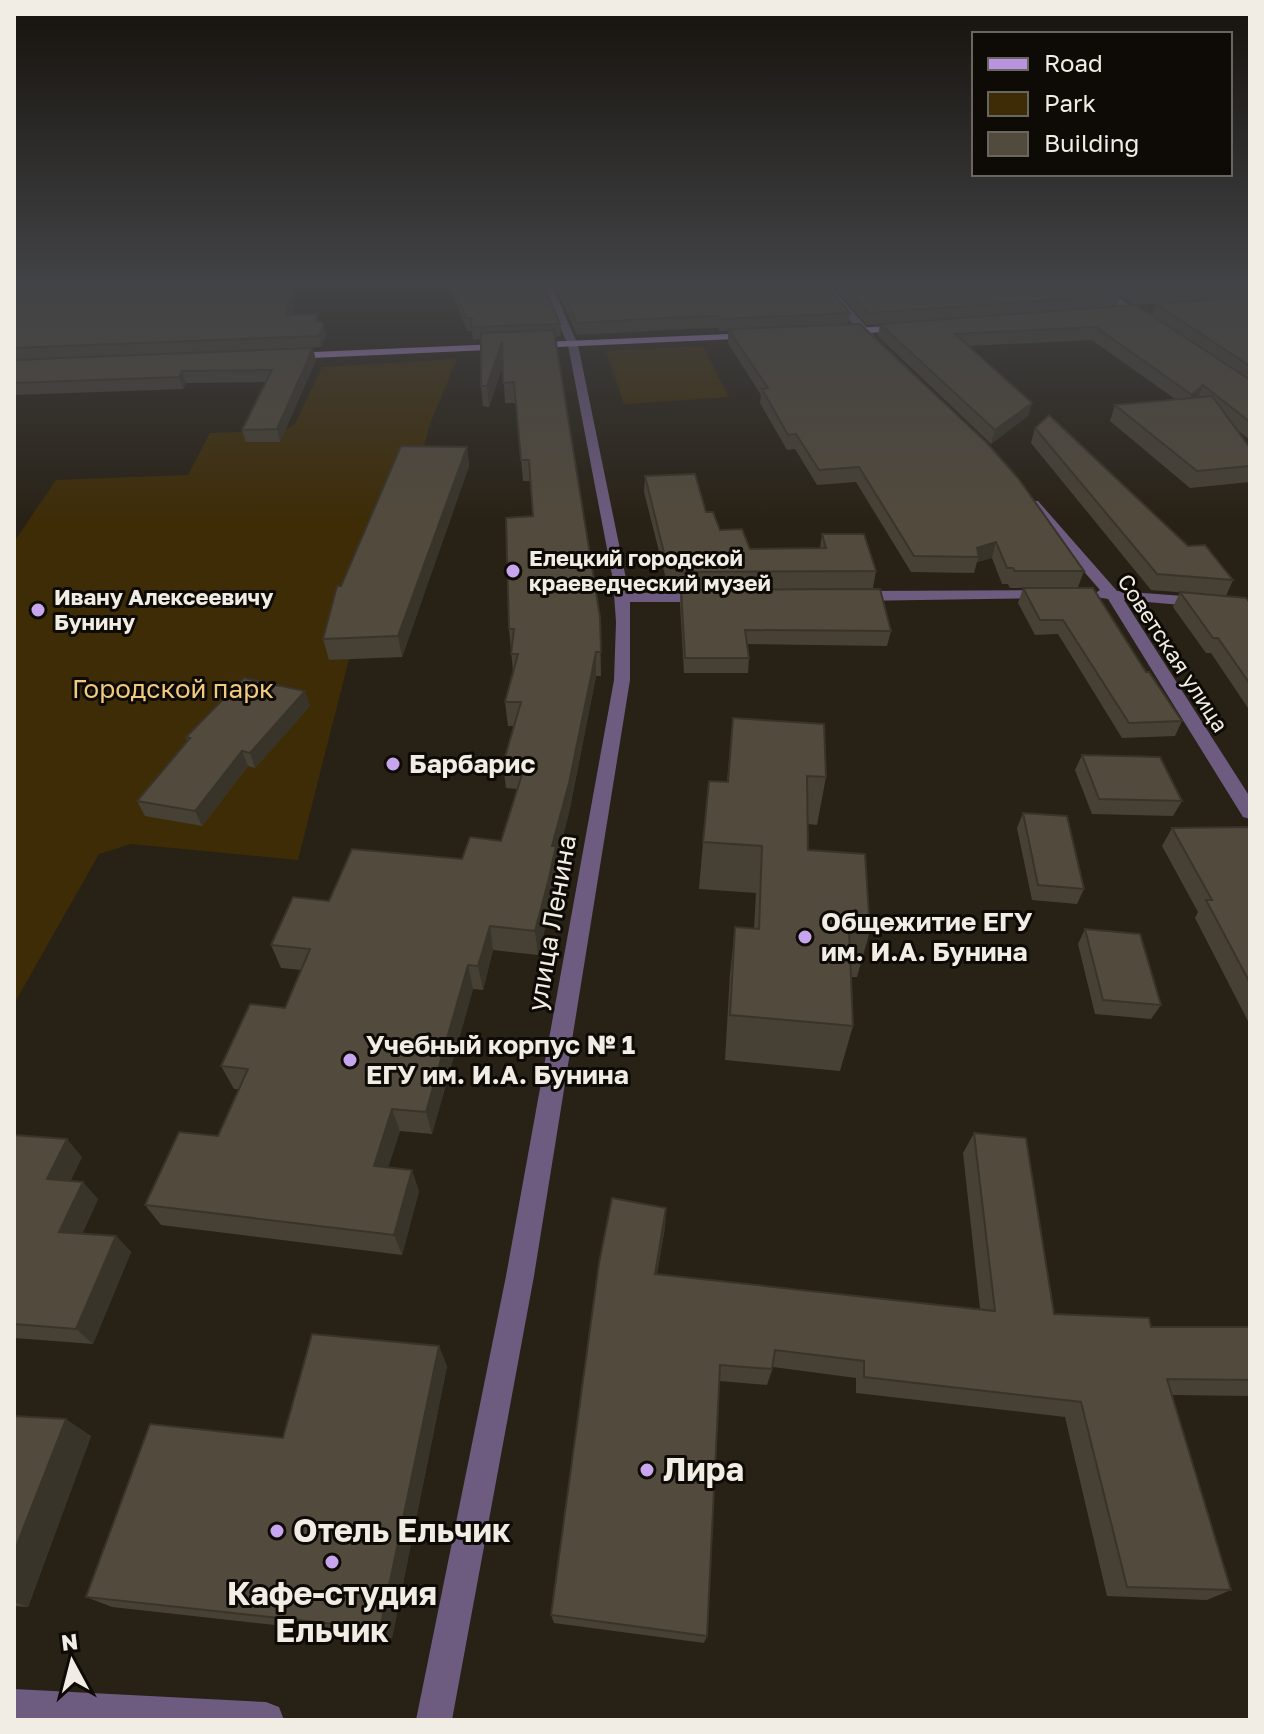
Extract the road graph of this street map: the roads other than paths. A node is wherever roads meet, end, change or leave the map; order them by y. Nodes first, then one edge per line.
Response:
1 (576, 362) edge
2 (1020, 489) edge
3 (1112, 594) junction
4 (843, 596) edge
5 (716, 597) edge
6 (621, 598) junction
7 (1250, 606) edge
8 (1250, 812) edge
9 (14, 1707) edge
10 (266, 1720) edge
11 (434, 1720) edge

1 - 6 street, улица Ленина
2 - 3 street, Советская улица
3 - 4 street
3 - 7 street
3 - 8 street, Советская улица
5 - 6 street
6 - 11 street, улица Ленина
9 - 10 street

